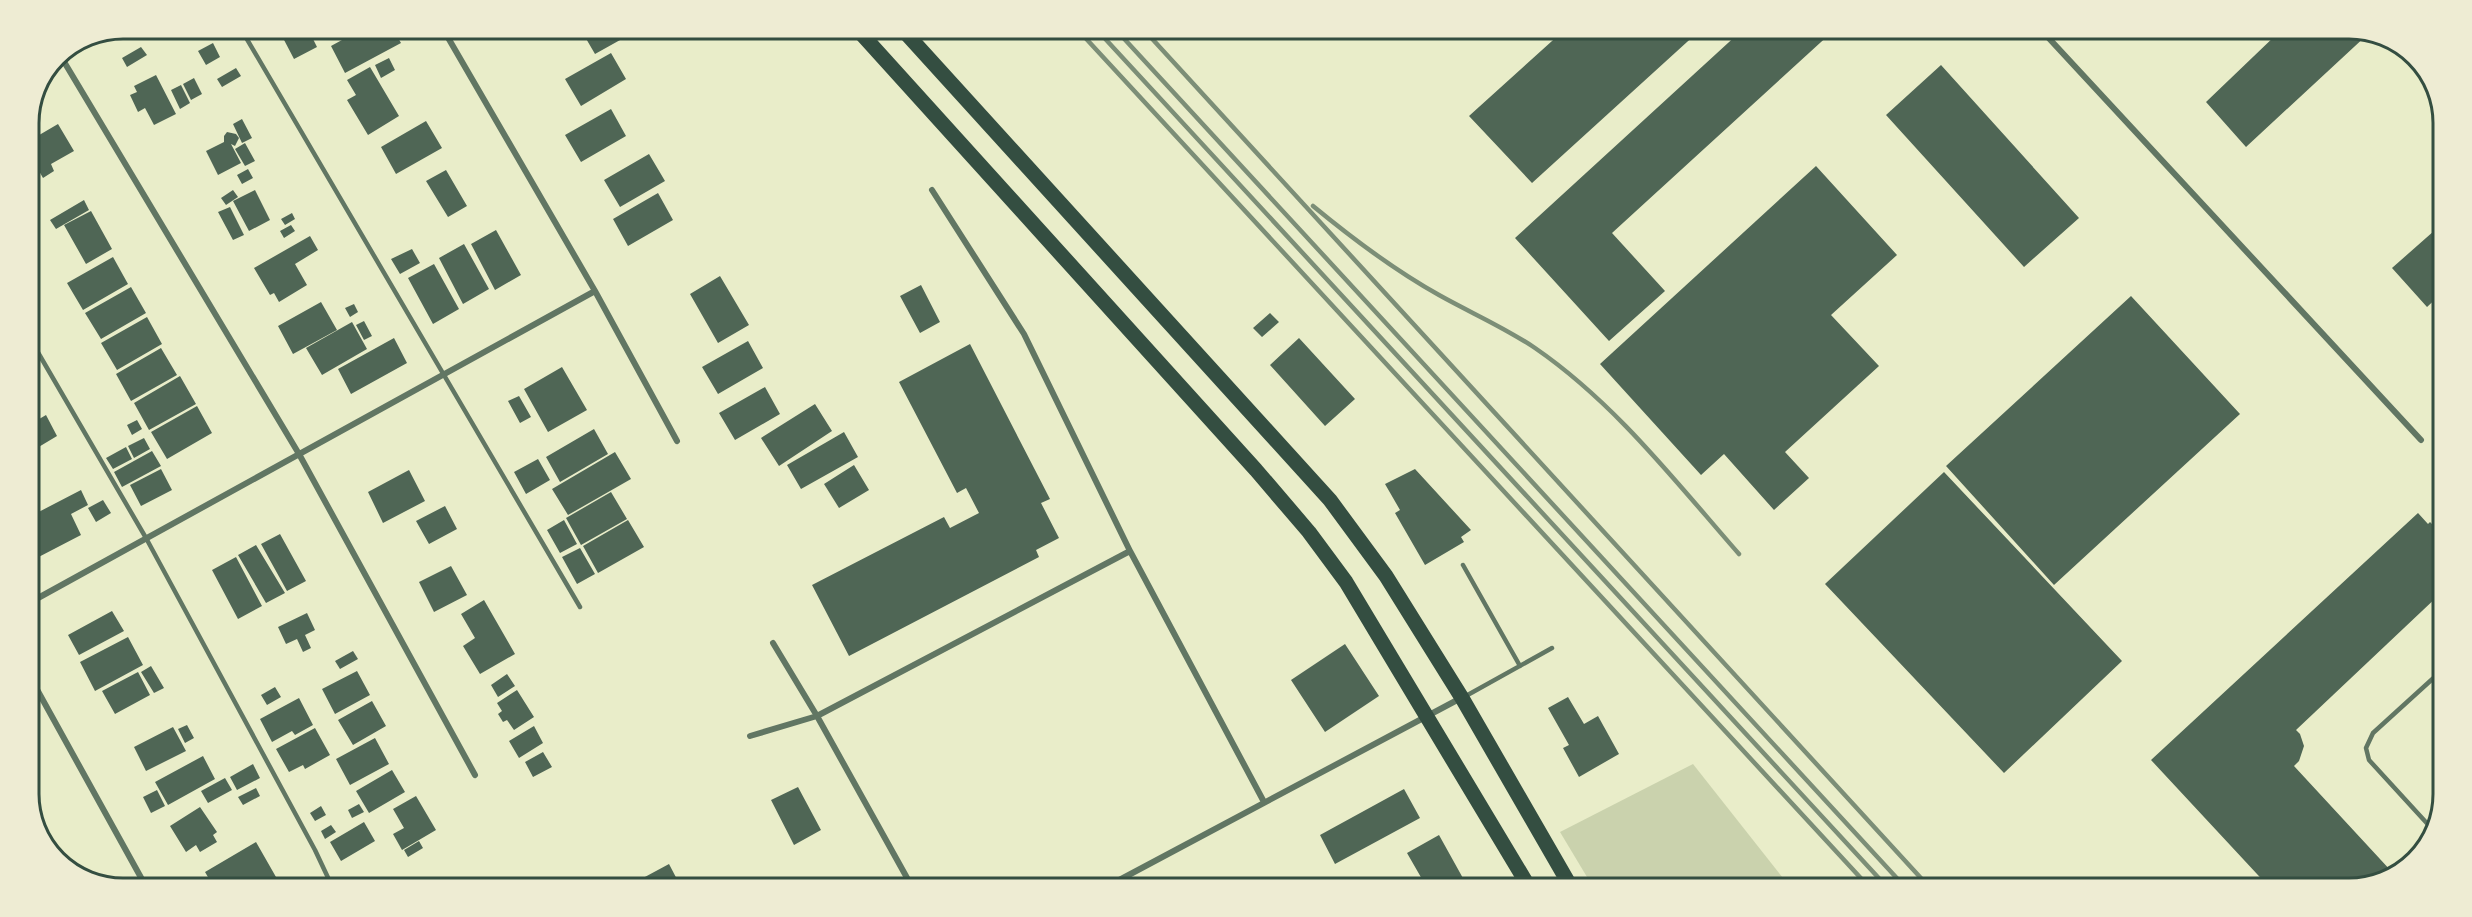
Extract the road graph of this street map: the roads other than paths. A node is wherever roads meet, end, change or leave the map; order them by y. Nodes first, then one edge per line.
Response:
1 (247, 39) edge
2 (449, 39) edge
3 (866, 39) edge
4 (911, 39) edge
5 (2050, 39) edge
6 (65, 63) edge
7 (932, 190) dead end
8 (595, 291) junction
9 (39, 354) edge
10 (443, 375) junction
11 (2421, 440) dead end
12 (677, 441) dead end
13 (299, 454) junction
14 (146, 538) junction
15 (1130, 551) junction
16 (1463, 565) dead end
17 (39, 597) edge
18 (580, 607) dead end
19 (773, 643) dead end
20 (1552, 648) dead end
21 (1520, 666) junction
22 (2433, 678) edge
23 (39, 693) edge
24 (1462, 698) junction
25 (818, 716) junction
26 (1427, 718) junction
27 (750, 736) dead end
28 (475, 775) dead end
29 (1264, 802) junction
30 (2428, 824) edge
31 (141, 878) edge
32 (328, 878) edge
33 (907, 878) edge
34 (1123, 878) edge
35 (1524, 878) edge
36 (1566, 878) edge

1 - 10 lane
2 - 8 street
3 - 26 main road
4 - 24 main road
5 - 11 street
6 - 13 street
7 - 15 street
8 - 10 street
8 - 12 street
9 - 14 lane
10 - 13 street
10 - 18 lane
13 - 14 street
13 - 28 street
14 - 17 street
14 - 32 lane
15 - 25 street
15 - 29 street
16 - 21 lane
19 - 25 street
20 - 21 lane
21 - 24 lane
22 - 30 lane
23 - 31 street
24 - 26 street
24 - 36 main road
25 - 27 street
25 - 33 street
26 - 29 street
26 - 35 main road
29 - 34 street

